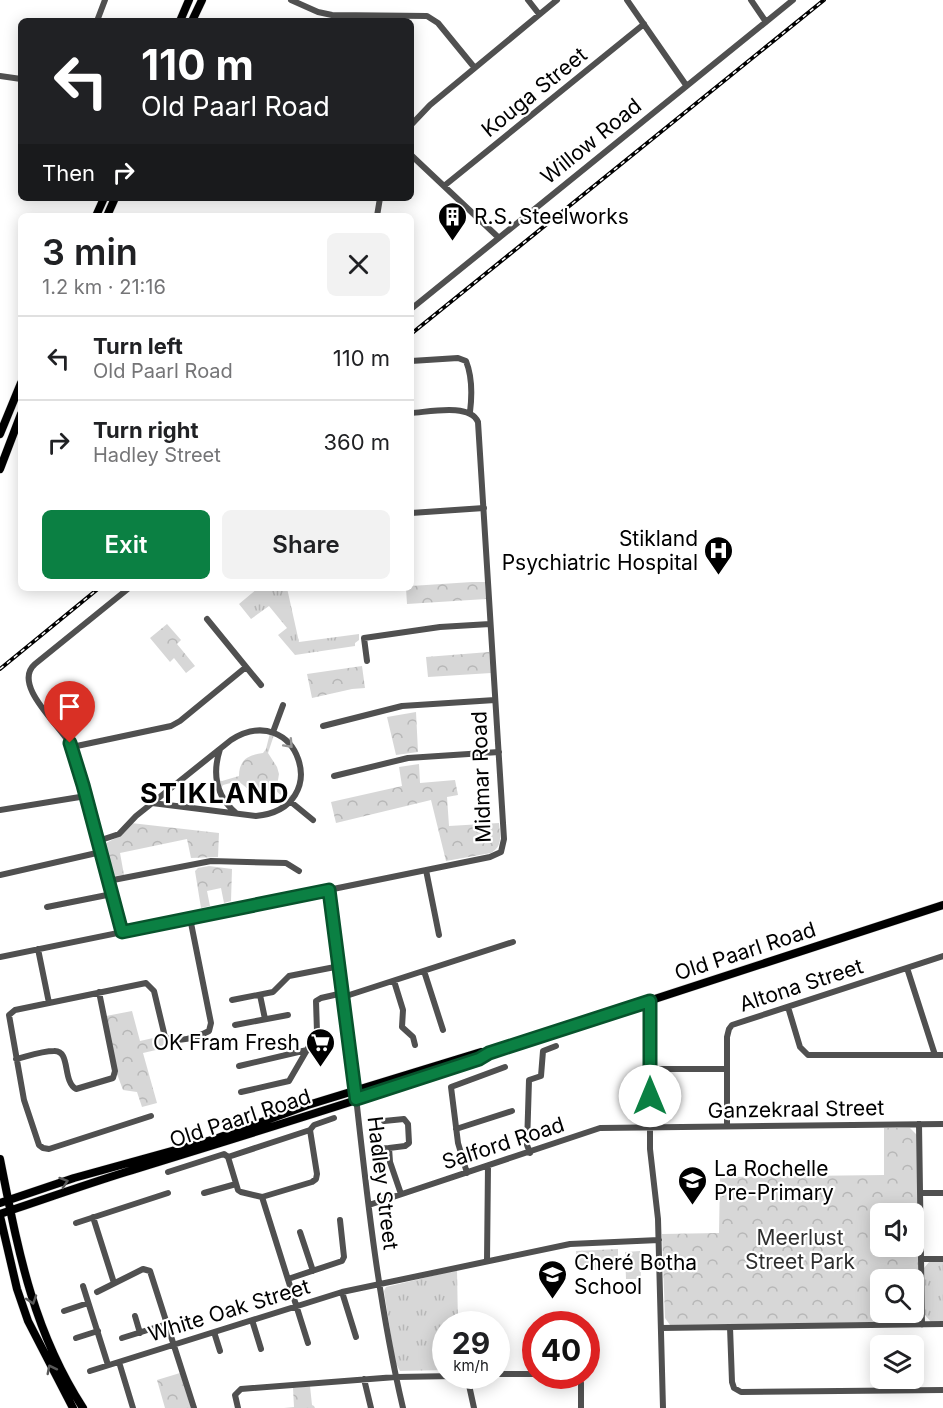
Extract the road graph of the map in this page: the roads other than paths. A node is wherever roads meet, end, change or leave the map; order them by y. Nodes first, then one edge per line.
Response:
1 (105, 0) edge
2 (189, 0) edge
3 (202, 0) edge
4 (291, 0) edge
5 (528, 0) edge
6 (557, 0) edge
7 (627, 0) edge
8 (751, 0) edge
9 (793, 0) edge
10 (539, 14) junction
11 (98, 18) edge
12 (181, 18) edge
13 (193, 18) edge
14 (766, 22) junction
15 (644, 24) junction
16 (474, 67) junction
17 (0, 76) edge
18 (18, 79) edge
19 (686, 85) junction
20 (414, 122) edge
21 (414, 158) edge
22 (444, 186) junction
23 (499, 238) junction
24 (414, 307) edge
25 (414, 361) edge
26 (18, 390) edge
27 (470, 412) junction
28 (414, 413) edge
29 (18, 420) edge
30 (0, 434) edge
31 (4, 446) edge
32 (0, 469) edge
33 (484, 508) junction
34 (414, 513) edge
35 (125, 591) edge
36 (207, 619) dead end
37 (490, 624) junction
38 (367, 661) dead end
39 (246, 667) junction
40 (261, 685) dead end
41 (495, 700) junction
42 (283, 705) dead end
43 (323, 726) dead end
44 (273, 732) junction
45 (72, 747) junction
46 (220, 749) junction
47 (499, 753) junction
48 (334, 776) dead end
49 (86, 796) junction
50 (291, 802) junction
51 (152, 803) junction
52 (0, 810) edge
53 (237, 813) junction
54 (313, 820) dead end
55 (98, 841) junction
56 (101, 852) junction
57 (426, 870) junction
58 (299, 871) dead end
59 (0, 875) edge
60 (108, 881) junction
61 (329, 890) junction
62 (112, 894) junction
63 (943, 905) edge
64 (47, 907) dead end
65 (190, 918) junction
66 (122, 932) junction
67 (439, 935) dead end
68 (513, 942) dead end
69 (38, 949) junction
70 (943, 956) edge
71 (0, 957) edge
72 (339, 966) junction
73 (907, 968) junction
74 (424, 971) junction
75 (394, 981) junction
76 (99, 992) junction
77 (260, 995) junction
78 (343, 995) junction
79 (232, 1000) dead end
80 (650, 1001) junction
81 (49, 1003) junction
82 (788, 1006) junction
83 (288, 1015) dead end
84 (264, 1019) junction
85 (235, 1025) dead end
86 (443, 1030) dead end
87 (415, 1046) dead end
88 (556, 1046) dead end
89 (307, 1050) junction
90 (489, 1053) junction
91 (935, 1055) junction
92 (943, 1055) edge
93 (16, 1059) junction
94 (238, 1066) dead end
95 (505, 1067) dead end
96 (650, 1069) junction
97 (728, 1069) junction
98 (355, 1090) junction
99 (241, 1092) dead end
100 (356, 1099) junction
101 (512, 1111) dead end
102 (151, 1116) dead end
103 (334, 1118) dead end
104 (384, 1121) dead end
105 (919, 1124) junction
106 (943, 1124) edge
107 (727, 1126) junction
108 (650, 1127) junction
109 (456, 1129) junction
110 (310, 1130) junction
111 (374, 1140) dead end
112 (389, 1148) junction
113 (530, 1153) junction
114 (228, 1157) junction
115 (0, 1159) edge
116 (488, 1166) junction
117 (168, 1172) dead end
118 (467, 1173) junction
119 (236, 1184) junction
120 (943, 1192) edge
121 (168, 1193) dead end
122 (204, 1193) dead end
123 (920, 1193) junction
124 (401, 1194) junction
125 (262, 1197) junction
126 (4, 1201) edge
127 (369, 1205) junction
128 (10, 1211) junction
129 (0, 1215) edge
130 (93, 1217) junction
131 (340, 1220) dead end
132 (76, 1223) dead end
133 (300, 1232) dead end
134 (658, 1240) junction
135 (921, 1259) junction
136 (943, 1259) edge
137 (487, 1261) junction
138 (313, 1271) junction
139 (288, 1279) junction
140 (114, 1283) junction
141 (379, 1283) junction
142 (83, 1286) dead end
143 (97, 1292) dead end
144 (342, 1292) junction
145 (88, 1303) junction
146 (296, 1306) junction
147 (64, 1311) dead end
148 (135, 1316) dead end
149 (252, 1320) junction
150 (167, 1324) junction
151 (943, 1324) edge
152 (922, 1325) junction
153 (730, 1327) junction
154 (661, 1328) junction
155 (98, 1331) junction
156 (214, 1332) junction
157 (140, 1333) junction
158 (356, 1337) dead end
159 (76, 1338) dead end
160 (122, 1338) dead end
161 (308, 1343) dead end
162 (174, 1345) junction
163 (261, 1349) dead end
164 (220, 1351) dead end
165 (119, 1362) junction
166 (108, 1365) junction
167 (90, 1371) dead end
168 (432, 1376) edge
169 (396, 1377) junction
170 (364, 1379) junction
171 (470, 1389) edge
172 (581, 1389) edge
173 (943, 1390) edge
174 (73, 1408) edge
175 (83, 1408) edge
176 (134, 1408) edge
177 (194, 1408) edge
178 (238, 1408) edge
179 (371, 1408) edge
180 (403, 1408) edge
181 (474, 1408) edge
182 (581, 1408) edge
183 (663, 1408) edge

1 - 11 street
2 - 12 main road
3 - 13 main road
4 - 16 street
5 - 10 street
6 - 10 street
7 - 15 street
8 - 14 street
9 - 14 street, Willow Road
10 - 16 street
14 - 19 street, Willow Road
15 - 19 street
15 - 22 street, Kouga Street
16 - 20 street
17 - 18 street
19 - 23 street, Willow Road
21 - 22 street
22 - 23 street
23 - 24 street, Willow Road
25 - 27 street, Midmar Road
26 - 30 main road
27 - 28 street
27 - 33 street, Midmar Road
29 - 31 main road
31 - 32 main road
33 - 34 street
33 - 37 street, Midmar Road
35 - 45 street
36 - 39 street
37 - 38 street
37 - 41 street, Midmar Road
39 - 40 street
39 - 45 street
41 - 43 street
41 - 47 street, Midmar Road
42 - 44 street
44 - 46 street
44 -> 50 street
45 - 49 street
46 - 51 street
46 - 53 street
47 - 48 street
47 - 57 street, Midmar Road
49 - 52 street
49 - 55 street
50 - 53 street
50 - 54 street
51 - 53 street
51 - 55 street
55 - 56 street
56 - 59 street
56 - 60 street
57 - 61 street, Midmar Road
57 - 67 street
58 - 60 street
60 - 62 street
61 - 65 street, Midmar Road
61 - 72 street, Hadley Street
62 - 64 street
62 - 66 street
63 - 80 main road, Old Paarl Road
65 - 66 street, Midmar Road
65 - 76 street
66 - 69 street, Midmar Road
68 - 74 street
69 - 71 street, Midmar Road
69 - 81 street
70 - 73 street, Altona Street
72 - 77 street
72 - 78 street, Hadley Street
73 - 82 street, Altona Street
73 - 91 street
74 - 75 street
74 - 86 street
75 - 78 street
75 - 87 street
76 - 81 street
76 - 93 street
77 - 79 street
77 - 84 street
78 - 89 street
78 - 98 street, Hadley Street
80 - 90 main road, Old Paarl Road
80 - 96 street
81 - 93 street
82 - 91 street
82 - 97 street, Altona Street
83 - 84 street
84 - 85 street
88 - 113 street
89 - 94 street
89 - 99 street
90 - 98 main road, Old Paarl Road
90 - 100 main road, Old Paarl Road
91 - 92 street
93 - 102 street
95 - 109 street
96 - 97 street
96 - 108 street
97 - 107 street, Altona Street
98 - 100 street, Hadley Street
126 -> 98 main road, Old Paarl Road
100 - 127 street, Hadley Street
100 - 128 main road, Old Paarl Road
101 - 109 street
103 - 110 street
104 - 112 street
105 - 106 street, Ganzekraal Street
105 - 107 street, Ganzekraal Street
105 - 123 street
107 - 108 street, Ganzekraal Street
108 - 113 street, Salford Road
108 - 134 street
109 - 118 street
110 - 114 street
110 - 125 street
111 - 112 street
112 - 124 street
113 - 116 street, Salford Road
114 - 117 street
114 - 119 street
115 - 126 main road
116 - 118 street, Salford Road
116 - 137 street
118 - 124 street, Salford Road
119 - 122 street
119 - 125 street
120 - 123 street
121 - 130 street
123 - 135 street
124 - 127 street, Salford Road
125 - 139 street
126 - 128 main road
127 - 141 street, Hadley Street
128 - 129 main road, Old Paarl Road
128 -> 175 main road
174 -> 129 main road
130 - 132 street
130 - 140 street
131 - 138 street
133 - 138 street
134 - 137 street, White Oak Street
134 - 154 street
135 - 136 street
135 - 152 street
137 - 141 street, White Oak Street
138 - 139 street
139 - 146 street
140 - 143 street
140 - 150 street
141 - 144 street, White Oak Street
141 - 169 street, Hadley Street
142 - 145 street
144 - 146 street, White Oak Street
144 - 158 street
145 - 147 street
145 - 155 street
146 - 149 street, White Oak Street
146 - 161 street
148 - 157 street
149 - 156 street, White Oak Street
149 - 163 street
150 - 157 street
150 - 162 street
151 - 152 street
152 - 153 street
153 - 154 street
153 - 173 street
154 - 183 street
155 - 159 street
155 - 166 street
156 - 162 street, White Oak Street
156 - 164 street
157 - 160 street
162 - 165 street, White Oak Street
162 - 177 street
165 - 166 street, White Oak Street
165 - 176 street
166 - 167 street, White Oak Street
168 - 169 street
169 - 170 street
169 - 180 street, Hadley Street
170 - 178 street
170 - 179 street
171 - 181 street
172 - 182 street

